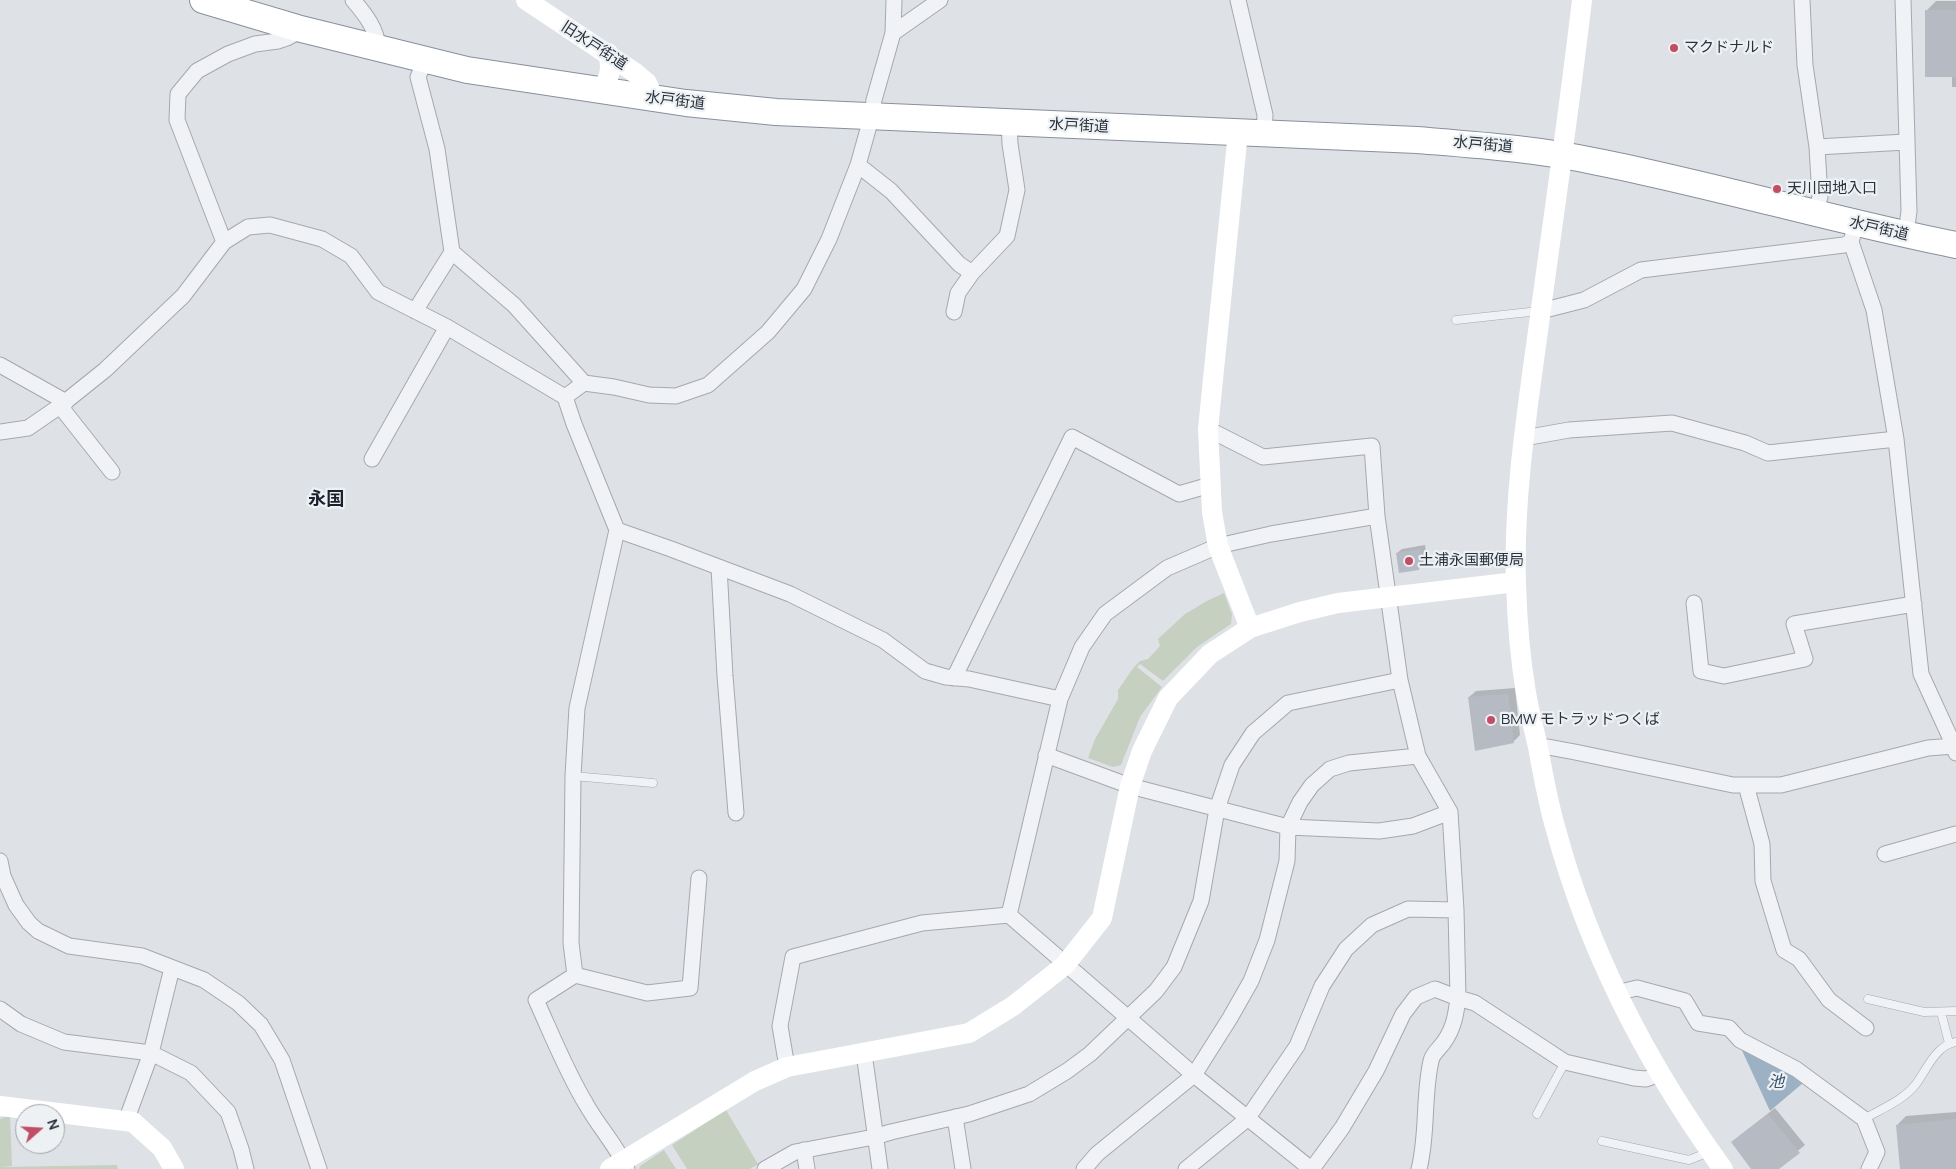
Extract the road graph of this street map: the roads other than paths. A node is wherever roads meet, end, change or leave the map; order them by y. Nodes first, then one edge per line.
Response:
1 (203, 0) edge
2 (353, 0) edge
3 (526, 0) edge
4 (894, 0) edge
5 (940, 0) edge
6 (1238, 0) edge
7 (1582, 0) edge
8 (1802, 0) edge
9 (1903, 0) edge
10 (297, 28) junction
11 (893, 33) junction
12 (378, 48) junction
13 (608, 53) junction
14 (424, 60) junction
15 (599, 91) junction
16 (654, 99) junction
17 (872, 115) junction
18 (1009, 122) junction
19 (1238, 132) junction
20 (1264, 133) junction
21 (1906, 142) junction
22 (1816, 147) junction
23 (1562, 155) junction
24 (858, 165) junction
25 (1815, 214) junction
26 (1854, 233) junction
27 (1906, 235) junction
28 (224, 242) junction
29 (1956, 245) edge
30 (452, 252) junction
31 (972, 273) junction
32 (415, 311) junction
33 (1541, 311) junction
34 (954, 312) dead end
35 (1456, 320) dead end
36 (447, 328) junction
37 (0, 365) edge
38 (584, 383) junction
39 (565, 397) junction
40 (63, 404) junction
41 (1208, 429) junction
42 (0, 432) edge
43 (1524, 438) junction
44 (1896, 439) junction
45 (372, 459) dead end
46 (112, 472) dead end
47 (1210, 485) junction
48 (1377, 516) junction
49 (617, 530) junction
50 (1218, 546) junction
51 (719, 567) junction
52 (1516, 582) junction
53 (1387, 596) junction
54 (1694, 603) dead end
55 (1914, 604) junction
56 (1250, 628) junction
57 (954, 678) junction
58 (1400, 680) junction
59 (1060, 700) junction
60 (1538, 747) junction
61 (1955, 747) edge
62 (1046, 755) junction
63 (1418, 756) junction
64 (573, 776) junction
65 (653, 783) dead end
66 (1746, 785) junction
67 (1130, 786) junction
68 (1217, 809) junction
69 (1450, 812) junction
70 (736, 813) dead end
71 (1288, 828) junction
72 (1956, 834) edge
73 (1885, 854) dead end
74 (0, 861) edge
75 (699, 878) dead end
76 (1456, 910) junction
77 (1009, 915) junction
78 (1065, 965) junction
79 (172, 968) junction
80 (575, 975) junction
81 (1616, 994) junction
82 (1458, 998) junction
83 (1868, 1000) dead end
84 (0, 1009) edge
85 (1956, 1011) edge
86 (1942, 1012) junction
87 (1127, 1018) junction
88 (1866, 1028) dead end
89 (1952, 1043) edge
90 (864, 1052) junction
91 (151, 1053) junction
92 (1565, 1062) junction
93 (788, 1067) junction
94 (1660, 1074) junction
95 (1194, 1075) junction
96 (0, 1106) edge
97 (1537, 1114) dead end
98 (955, 1118) junction
99 (1247, 1119) junction
100 (1864, 1120) junction
101 (126, 1121) junction
102 (874, 1138) junction
103 (1602, 1141) dead end
104 (804, 1150) junction
105 (1710, 1151) junction
106 (620, 1166) edge
107 (174, 1169) edge
108 (246, 1169) edge
109 (319, 1169) edge
110 (765, 1169) edge
111 (808, 1169) edge
112 (880, 1169) edge
113 (963, 1169) edge
114 (1084, 1169) edge
115 (1186, 1169) edge
116 (1311, 1169) edge
117 (1419, 1169) edge
118 (1723, 1169) edge
119 (1869, 1169) edge

1 - 10 highway, 水戸街道
2 - 12 street
3 - 13 street, 旧水戸街道
4 - 11 street
5 - 11 street
6 - 20 street
7 - 23 street
8 - 22 street
9 - 21 street
10 - 12 highway, 水戸街道
10 - 28 street
11 - 17 street
12 - 14 highway, 水戸街道
13 - 15 street
13 - 16 street, 旧水戸街道
14 - 15 highway, 水戸街道
14 - 30 street
15 - 16 highway, 水戸街道
16 - 17 highway, 水戸街道
17 - 18 highway, 水戸街道
17 - 24 street
18 - 19 highway, 水戸街道
18 - 31 street
19 - 20 highway, 水戸街道
19 - 41 street
20 - 23 highway, 水戸街道
21 - 22 street
21 - 27 street
22 - 25 street
23 - 25 highway, 水戸街道
23 - 33 street
24 - 31 street
24 - 38 street
25 - 26 highway, 水戸街道
26 - 27 highway, 水戸街道
26 - 33 street
26 - 44 street
27 - 29 highway, 水戸街道
28 - 32 street
28 - 40 street
30 - 32 street
30 - 38 street
31 - 34 street
32 - 36 street
33 - 35 lane
33 - 43 street
36 - 39 street
36 - 45 street
37 - 40 street
38 - 39 street
39 - 49 street
40 - 42 street
40 - 46 street
41 - 47 street
41 - 48 street
43 - 44 street
43 - 52 street
44 - 55 street
47 - 50 street
47 - 57 street
48 - 50 street
48 - 53 street
49 - 51 street
49 - 64 street
50 - 56 street
50 - 59 street
51 - 57 street
51 - 70 street
52 - 53 street
52 - 60 street
53 - 56 street
53 - 58 street
54 - 55 street
55 - 61 street
56 - 67 street
57 - 59 street
58 - 63 street
58 - 68 street
59 - 62 street
60 - 66 street
60 - 81 street
61 - 66 street
62 - 67 street
62 - 77 street
63 - 69 street
63 - 71 street
64 - 65 lane
64 - 80 street
66 - 88 street
67 - 68 street
67 - 78 street
68 - 71 street
68 - 87 street
69 - 71 street
69 - 76 street
71 - 95 street
72 - 73 street
74 - 79 street
75 - 80 street
76 - 82 street
76 - 99 street
77 - 78 street
77 - 93 street
78 - 87 street
78 - 90 street
79 - 91 street
79 - 109 street
80 - 106 street
81 - 94 street
81 - 100 street
82 - 92 street
82 - 116 street
82 - 117 street
83 - 86 lane
84 - 91 street
85 - 86 lane
86 - 89 lane
87 - 95 street
87 - 98 street
89 - 100 lane
90 - 93 street
90 - 102 street
91 - 101 street
91 - 108 street
92 - 94 street
92 - 97 lane
93 - 106 street
94 - 105 street
95 - 99 street
95 - 114 street
96 - 101 street
98 - 102 street
98 - 113 street
99 - 115 street
99 - 116 street
100 - 119 street
101 - 107 street
102 - 104 street
102 - 112 street
103 - 105 lane
104 - 110 street
104 - 111 street
105 - 118 street

